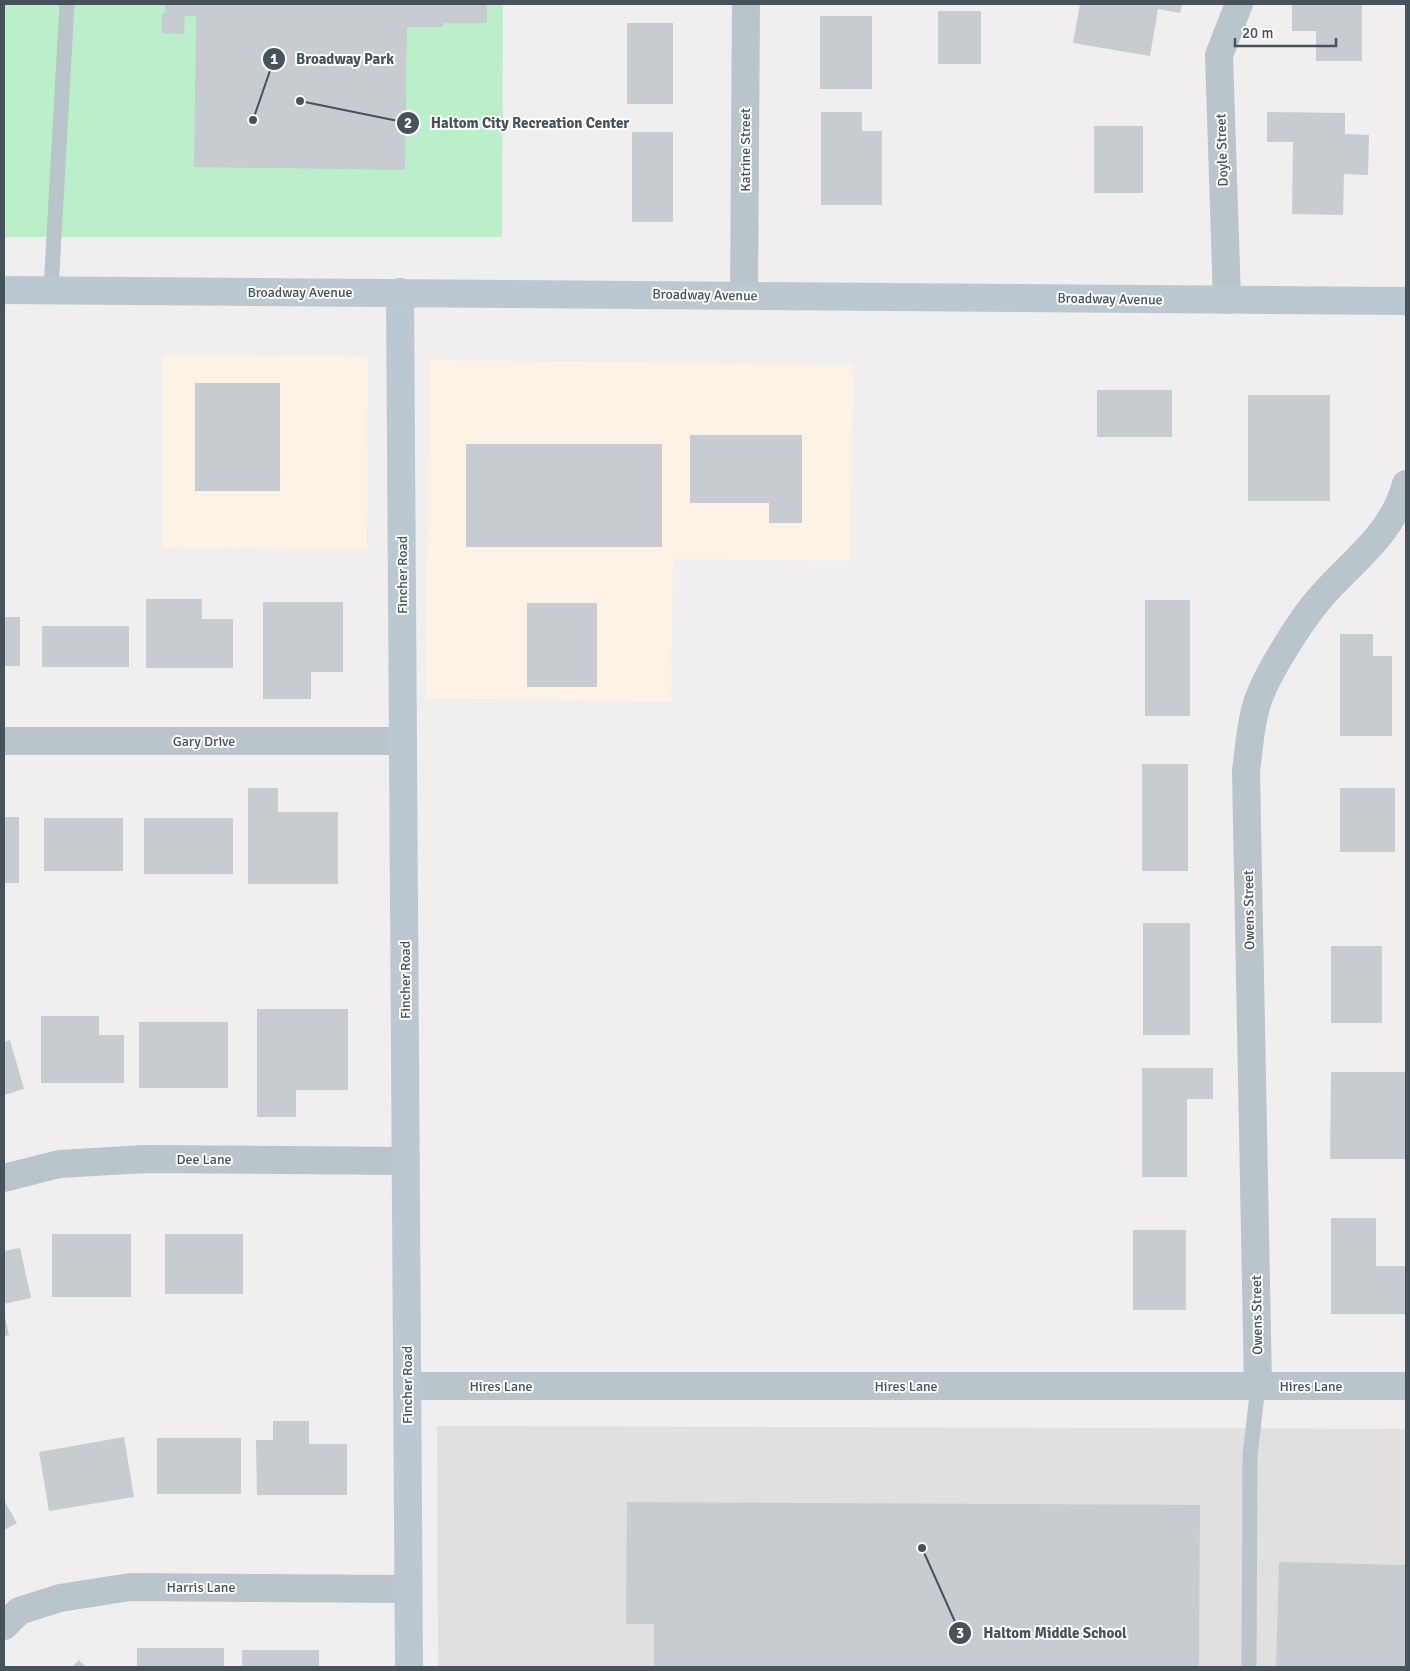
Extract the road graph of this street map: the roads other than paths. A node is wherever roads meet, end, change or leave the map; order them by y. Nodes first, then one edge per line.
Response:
1 (67, 4) edge
2 (746, 4) edge
3 (1238, 4) edge
4 (4, 290) edge
5 (51, 290) junction
6 (400, 292) junction
7 (744, 296) junction
8 (1227, 300) junction
9 (1406, 301) edge
10 (1406, 484) edge
11 (4, 741) edge
12 (403, 741) junction
13 (406, 1161) junction
14 (4, 1178) edge
15 (407, 1386) junction
16 (1258, 1386) junction
17 (1406, 1386) edge
18 (408, 1589) junction
19 (4, 1626) edge
20 (408, 1667) edge
21 (1249, 1667) edge

1 - 5 lane
2 - 7 street, Katrine Street
3 - 8 street, Doyle Street
4 - 5 main road, Broadway Avenue
5 - 6 main road, Broadway Avenue
6 - 7 main road, Broadway Avenue
6 - 12 main road, Fincher Road
7 - 8 main road, Broadway Avenue
8 - 9 main road, Broadway Avenue
10 - 16 street, Owens Street
11 - 12 street, Gary Drive
12 - 13 main road, Fincher Road
13 - 14 street, Dee Lane
13 - 15 main road, Fincher Road
15 - 16 street, Hires Lane
15 - 18 main road, Fincher Road
16 - 17 street, Hires Lane
16 - 21 lane
18 - 19 street, Harris Lane
18 - 20 main road, Fincher Road

